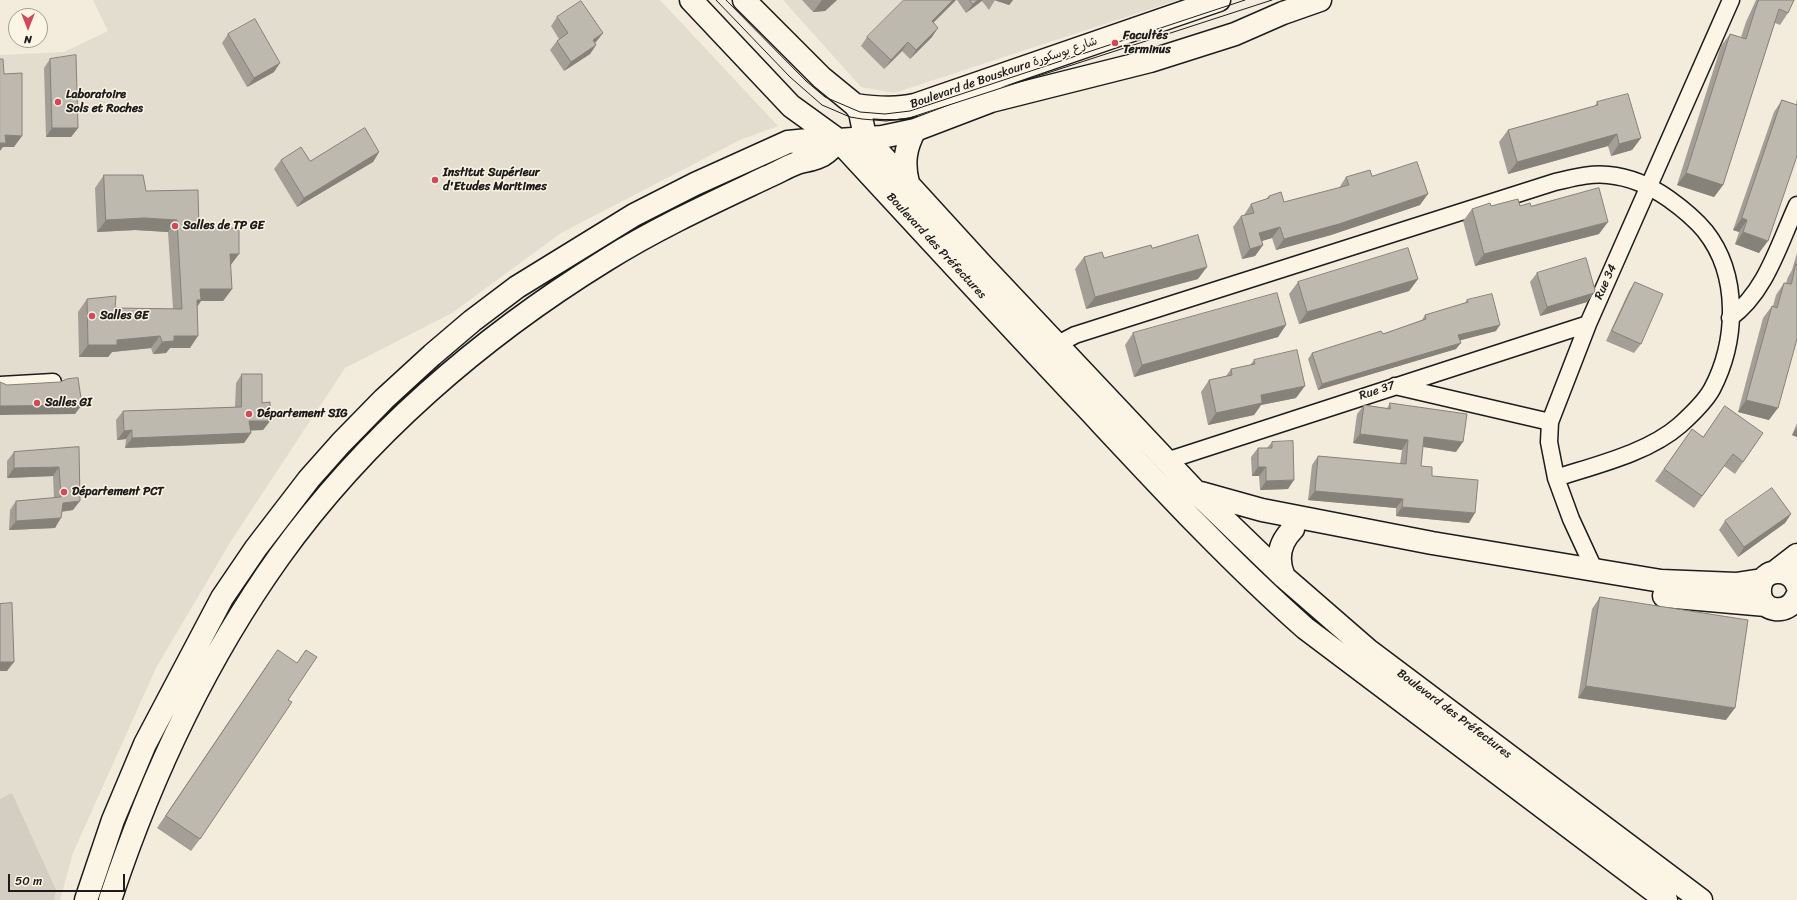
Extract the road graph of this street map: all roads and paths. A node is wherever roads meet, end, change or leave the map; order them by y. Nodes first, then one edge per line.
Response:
1 (691, 0) edge
2 (744, 0) edge
3 (1219, 0) edge
4 (1320, 0) edge
5 (1731, 0) edge
6 (855, 105) junction
7 (791, 106) junction
8 (915, 130) junction
9 (865, 137) junction
10 (838, 140) junction
11 (788, 142) junction
12 (908, 183) junction
13 (1648, 187) junction
14 (1797, 205) edge
15 (1730, 318) junction
16 (1588, 324) junction
17 (1058, 344) junction
18 (53, 382) edge
19 (0, 385) edge
20 (1393, 386) junction
21 (1550, 422) junction
22 (1166, 461) junction
23 (1556, 478) junction
24 (1197, 493) junction
25 (1174, 500) junction
26 (1220, 514) junction
27 (1197, 523) junction
28 (1293, 529) junction
29 (1797, 555) edge
30 (1595, 571) junction
31 (1769, 576) junction
32 (1284, 577) junction
33 (1797, 585) edge
34 (1797, 596) edge
35 (1766, 605) junction
36 (1660, 893) edge
37 (86, 900) edge
38 (110, 900) edge
39 (1701, 900) edge

1 - 7 street, Boulevard des Préfectures
2 - 6 street
3 - 6 street, Boulevard de Bouskoura شارع بوسكورة
4 - 8 street, Boulevard de Bouskoura شارع بوسكورة
5 - 13 street, Rue 34
6 - 9 street
7 - 10 street, Boulevard des Préfectures
7 - 11 street
8 - 9 street, Boulevard de Bouskoura شارع بوسكورة
8 - 12 street
9 - 10 street, Boulevard de Bouskoura شارع بوسكورة
9 - 12 street, Boulevard des Préfectures
10 - 11 street, Boulevard de Bouskoura شارع بوسكورة
10 - 25 street, Boulevard des Préfectures
10 - 38 street
11 - 37 street
12 - 17 street, Boulevard des Préfectures
13 - 15 street
13 - 16 street, Rue 34
13 - 17 street
14 - 15 street
15 - 23 street
16 - 20 street, Rue 37
16 - 21 street, Rue 34
17 - 22 street, Boulevard des Préfectures
18 - 19 street
20 - 21 street
20 - 22 street, Rue 37
21 - 23 street, Rue 34
22 - 24 street, Boulevard des Préfectures
23 - 30 street, Rue 34
24 - 25 street
24 - 26 street, Boulevard des Préfectures
24 - 30 street
25 - 27 street, Boulevard des Préfectures
26 - 27 street
26 - 28 street
26 - 32 street, Boulevard des Préfectures
27 - 36 street, Boulevard des Préfectures
28 - 32 street
28 - 35 street
29 - 31 street
30 - 31 street
31 - 33 street
31 - 35 street
32 - 36 street, Boulevard des Préfectures
34 - 35 street
36 - 39 street, Boulevard des Préfectures

